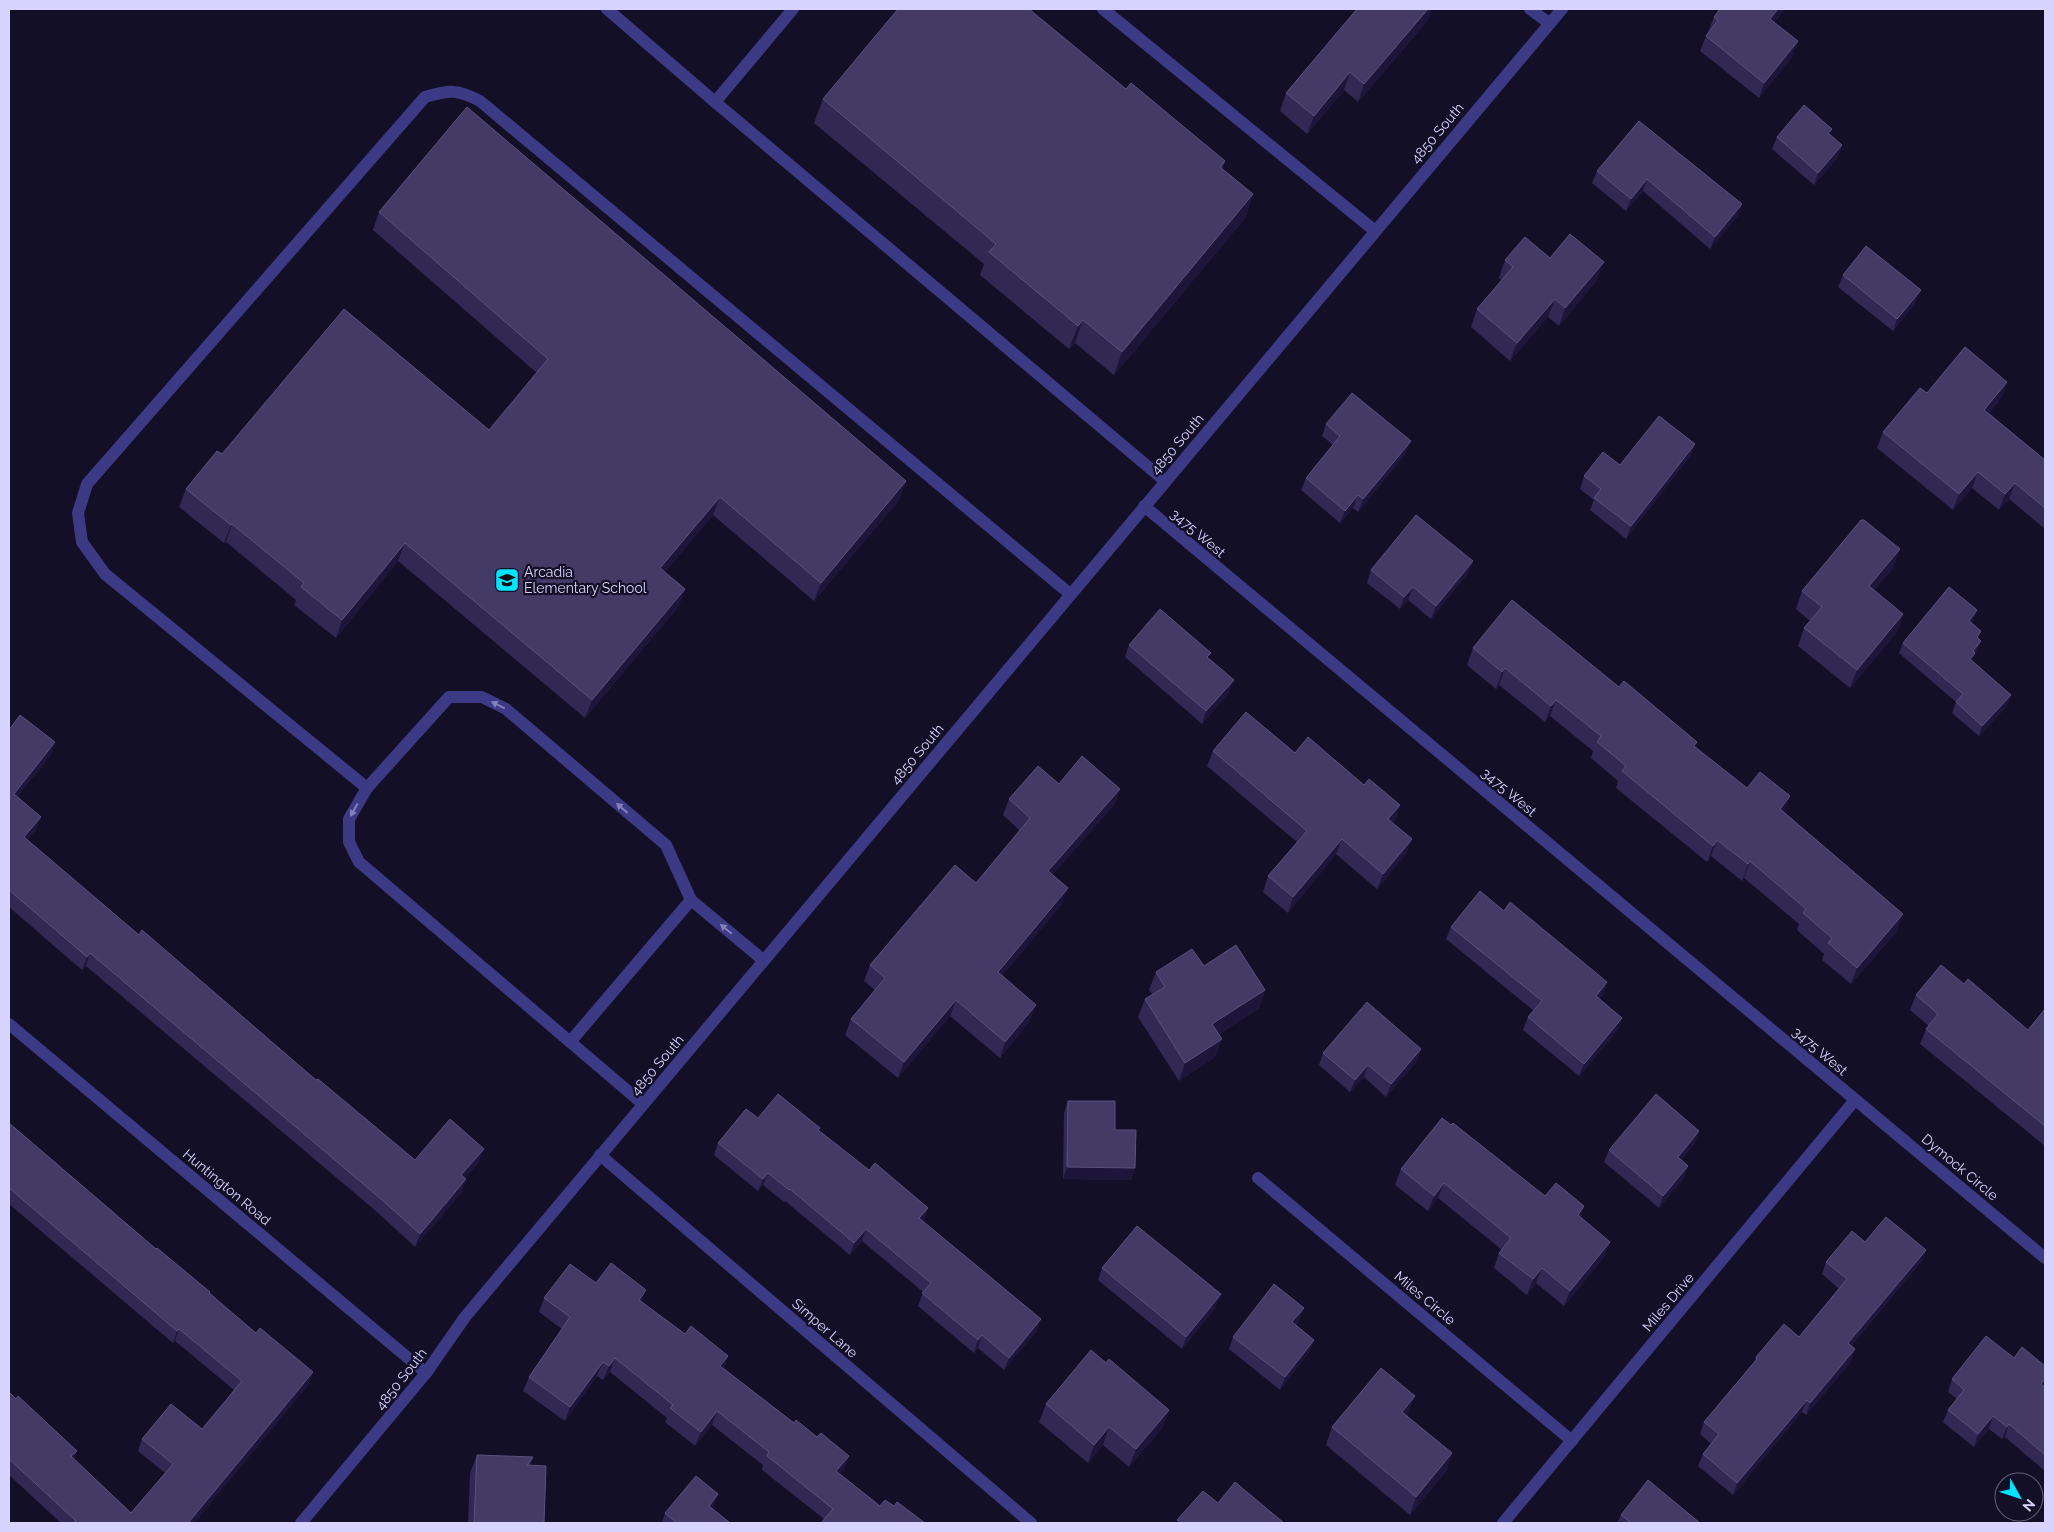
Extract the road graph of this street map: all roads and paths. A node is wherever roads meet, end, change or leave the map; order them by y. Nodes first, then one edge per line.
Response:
1 (607, 9) edge
2 (793, 9) edge
3 (1103, 9) edge
4 (1530, 9) edge
5 (1562, 9) edge
6 (1549, 23) junction
7 (715, 102) junction
8 (1375, 231) junction
9 (1165, 481) junction
10 (1144, 506) junction
11 (1070, 594) junction
12 (367, 788) junction
13 (691, 900) junction
14 (763, 960) junction
15 (9, 1024) edge
16 (570, 1042) junction
17 (1855, 1100) junction
18 (643, 1104) junction
19 (600, 1156) junction
20 (1258, 1178) dead end
21 (2045, 1258) edge
22 (426, 1373) junction
23 (1572, 1441) junction
24 (301, 1523) edge
25 (1031, 1523) edge
26 (1503, 1523) edge

1 - 7 street
2 - 7 street
3 - 8 street
4 - 6 street
5 - 6 street, 4850 South
6 - 8 street, 4850 South
7 - 9 street
8 - 9 street, 4850 South
9 - 10 street, 4850 South
10 - 11 street, 4850 South
10 - 17 street, 3475 West
11 - 12 street
11 - 14 street, 4850 South
13 -> 12 street
12 -> 16 street
14 -> 13 street
13 - 16 street
14 - 18 street, 4850 South
15 - 22 street, Huntington Road
16 - 18 street
17 - 21 street, Dymock Circle
17 - 23 street, Miles Drive
18 - 19 street, 4850 South
19 - 22 street, 4850 South
19 - 25 street, Simper Lane
20 - 23 street, Miles Circle
22 - 24 street, 4850 South
23 - 26 street, Miles Drive

